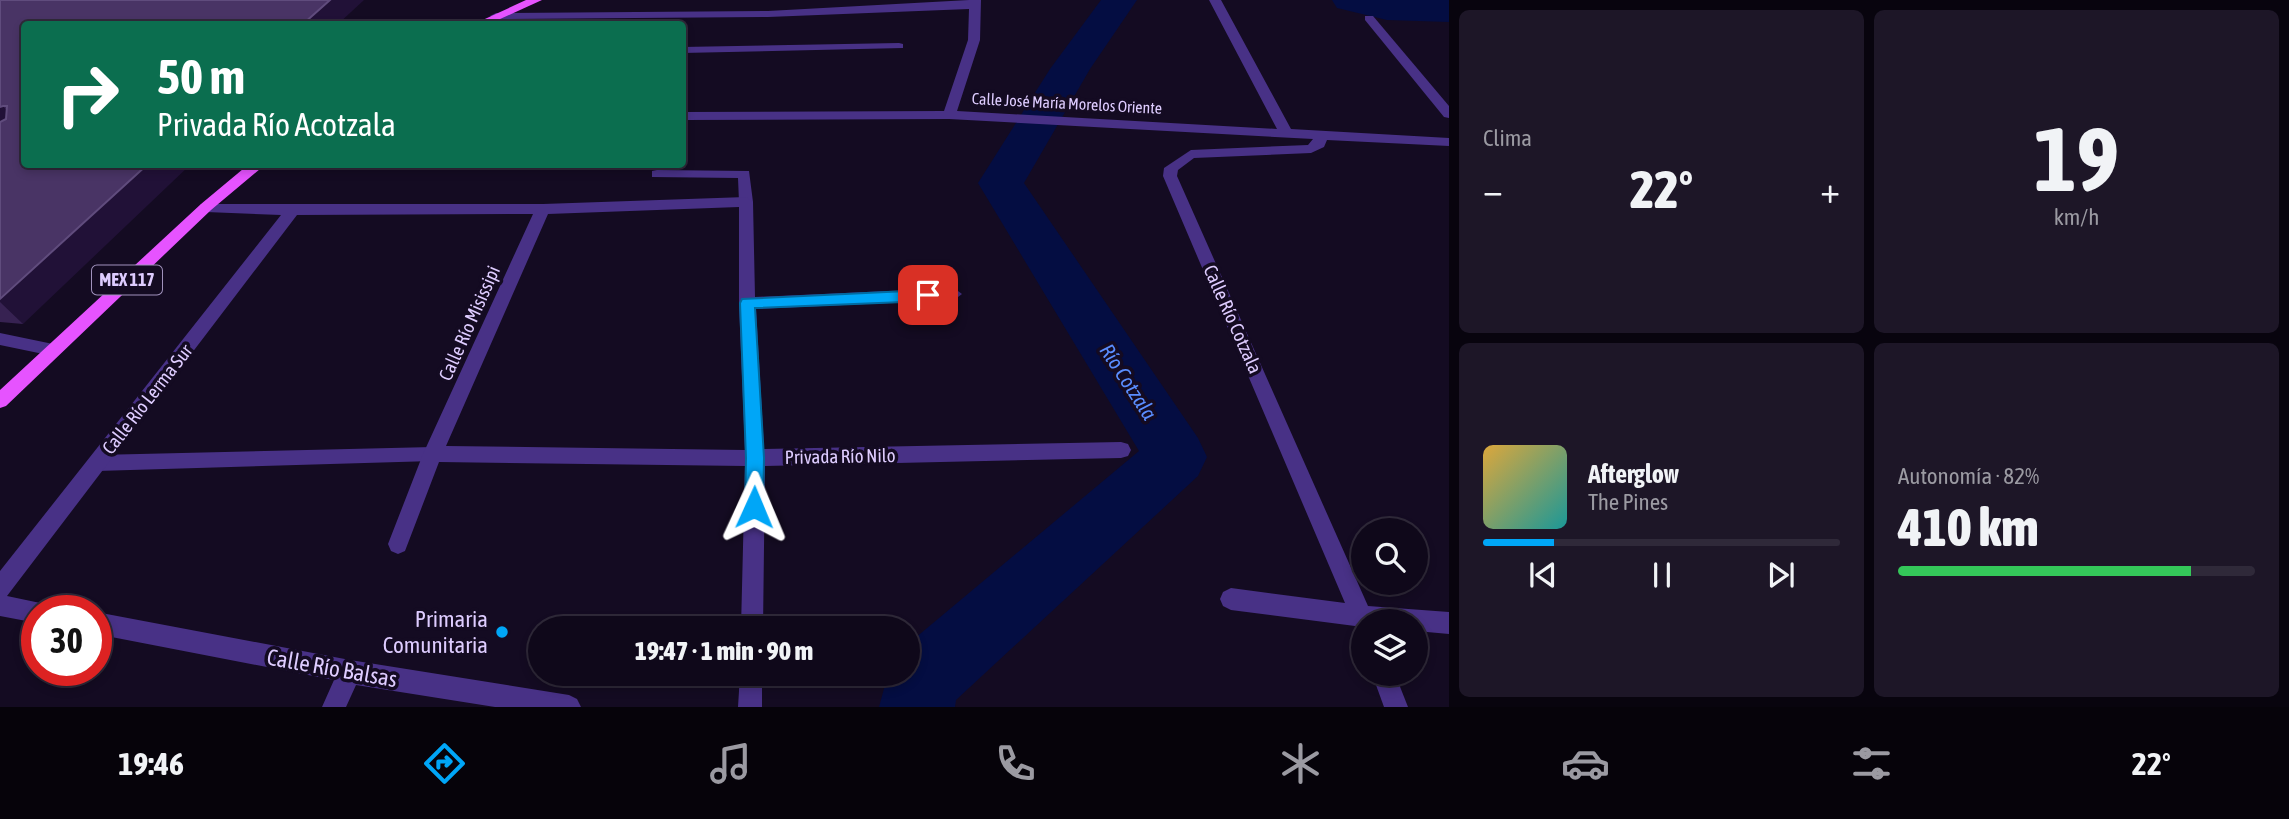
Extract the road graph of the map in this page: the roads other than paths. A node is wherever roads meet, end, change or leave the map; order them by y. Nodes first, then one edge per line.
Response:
1 (536, 0) edge
2 (1215, 0) edge
3 (975, 3) edge
4 (496, 16) junction
5 (1369, 18) dead end
6 (486, 21) edge
7 (899, 46) dead end
8 (686, 50) edge
9 (1449, 114) edge
10 (949, 115) junction
11 (686, 116) edge
12 (1286, 132) junction
13 (1321, 134) junction
14 (1449, 142) edge
15 (255, 168) edge
16 (657, 174) dead end
17 (746, 202) junction
18 (206, 207) junction
19 (543, 209) junction
20 (293, 210) junction
21 (954, 294) dead end
22 (747, 303) junction
23 (0, 339) edge
24 (53, 350) junction
25 (0, 401) edge
26 (1121, 450) dead end
27 (433, 454) junction
28 (755, 458) junction
29 (97, 463) junction
30 (398, 544) dead end
31 (0, 588) edge
32 (1231, 599) dead end
33 (0, 605) edge
34 (21, 609) edge
35 (1359, 609) edge
36 (752, 616) edge
37 (1351, 617) edge
38 (1428, 622) edge
39 (1449, 623) edge
40 (112, 626) edge
41 (350, 672) junction
42 (751, 686) edge
43 (1388, 686) edge
44 (334, 707) edge
45 (569, 707) edge
46 (750, 707) edge
47 (1396, 707) edge

1 - 4 main road
2 - 12 street
3 - 4 street
3 - 10 street
4 - 6 main road
5 - 9 street
7 - 8 lane
10 - 11 street, Calle José María Morelos Oriente
10 - 12 street, Calle José María Morelos Oriente
12 - 13 street, Calle José María Morelos Oriente
13 - 14 street, Calle José María Morelos Oriente
13 - 35 street, Calle Río Cotzala
15 - 18 main road, MEX 117
16 - 17 lane
17 - 19 street
17 - 22 street
18 - 20 street
18 - 24 main road, MEX 117
19 - 20 street
19 - 27 street, Calle Río Misissipi
20 - 29 street, Calle Río Lerma Sur
21 - 22 street
22 - 28 street
23 - 24 lane
24 - 25 main road, MEX 117
26 - 28 street, Privada Río Nilo
27 - 28 street, Privada Río Nilo
27 - 29 lane
27 - 30 street, Calle Río Misissipi
28 - 36 street
29 - 31 street, Calle Río Lerma Sur
32 - 37 street
33 - 34 street
38 - 39 street
40 - 41 street, Calle Río Balsas
41 - 44 street
41 - 45 street, Calle Río Balsas
42 - 46 street
43 - 47 street

